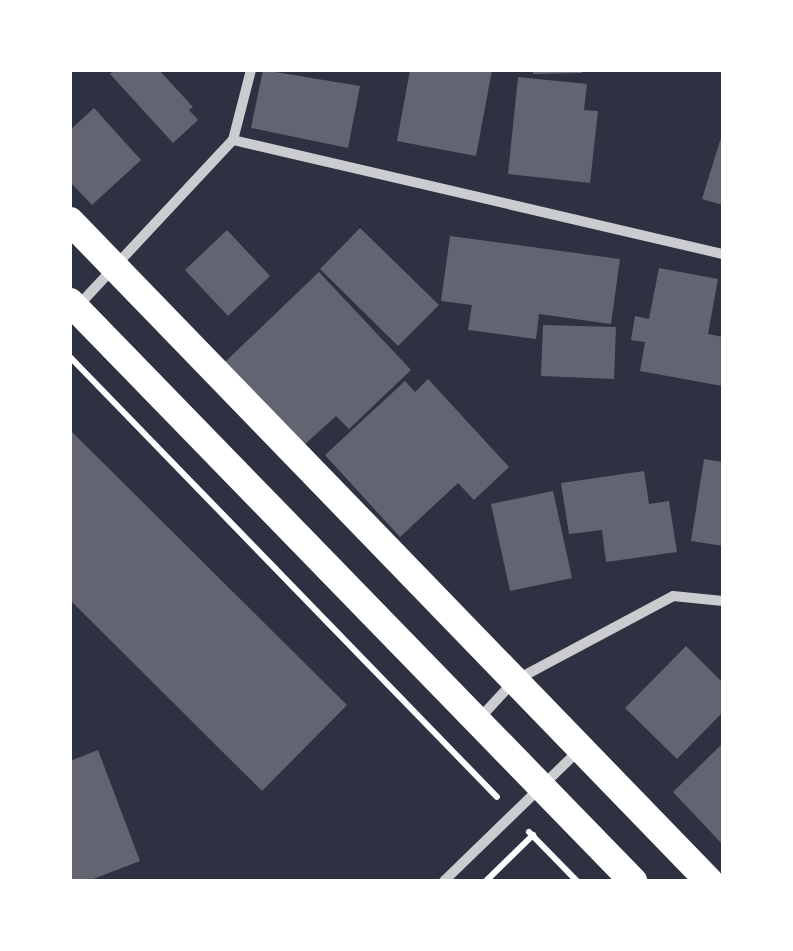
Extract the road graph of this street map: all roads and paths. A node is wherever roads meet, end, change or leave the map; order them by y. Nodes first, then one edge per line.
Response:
1 (251, 70) edge
2 (233, 140) junction
3 (70, 220) edge
4 (723, 254) edge
5 (116, 268) junction
6 (73, 305) edge
7 (70, 357) edge
8 (723, 600) edge
9 (514, 681) junction
10 (479, 719) junction
11 (580, 748) junction
12 (542, 786) junction
13 (513, 814) junction
14 (533, 835) junction
15 (444, 881) edge
16 (486, 881) edge
17 (577, 881) edge
18 (634, 881) edge
19 (709, 881) edge

1 - 2 street
2 - 4 street
2 - 5 street
3 - 5 highway
5 - 6 street
5 - 9 highway
6 - 10 highway
7 - 13 path
8 - 9 street
9 - 10 street
9 - 11 highway
10 - 12 highway
11 - 12 street
11 - 19 highway
12 - 13 street
12 - 18 highway
13 - 14 path
13 - 15 street
14 - 16 path
14 - 17 path

